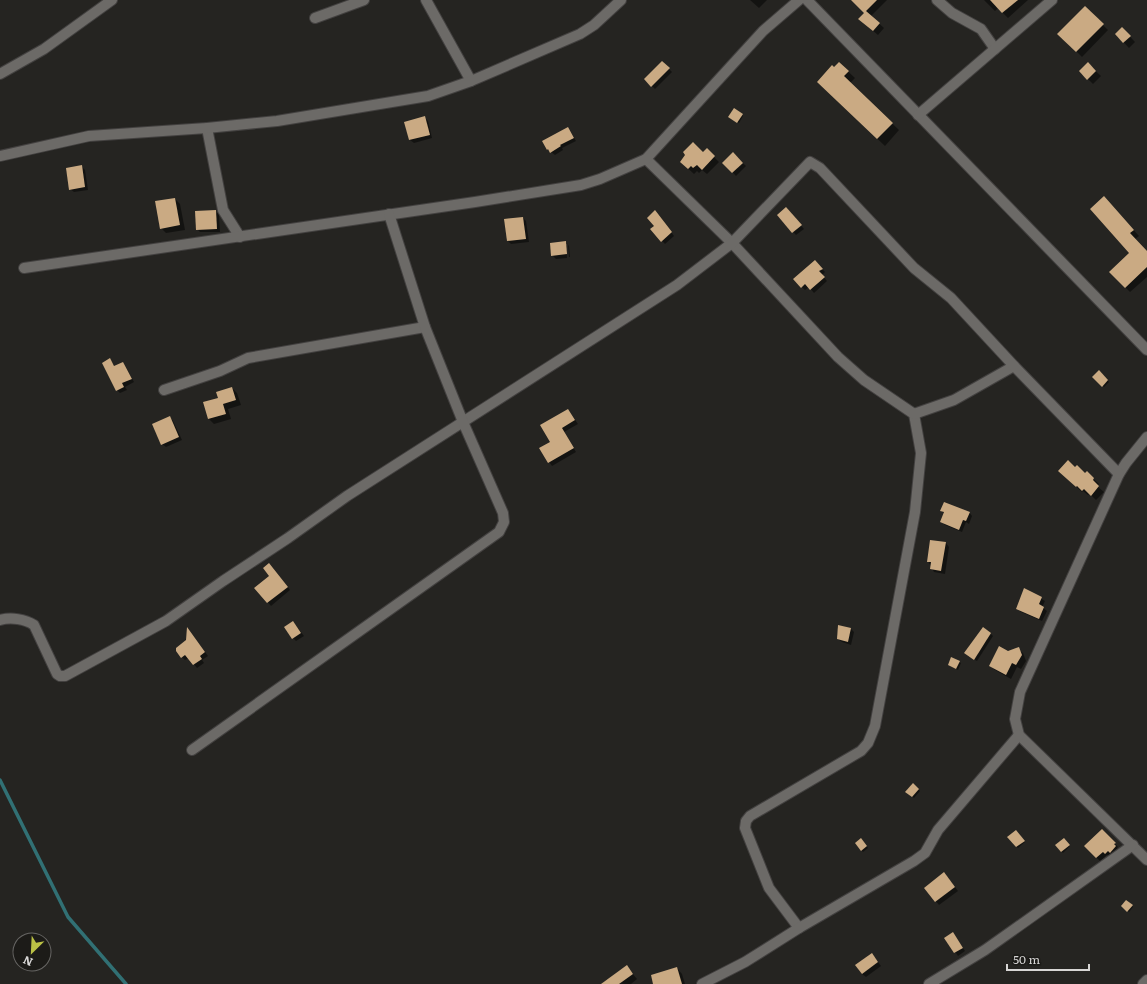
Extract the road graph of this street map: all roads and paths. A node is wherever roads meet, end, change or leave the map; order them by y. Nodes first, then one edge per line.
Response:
1 (112, 0) edge
2 (364, 0) edge
3 (426, 0) edge
4 (621, 0) edge
5 (799, 0) edge
6 (807, 0) edge
7 (937, 0) edge
8 (1052, 0) edge
9 (315, 18) dead end
10 (996, 49) junction
11 (0, 74) edge
12 (471, 81) junction
13 (918, 115) junction
14 (207, 128) junction
15 (0, 156) edge
16 (646, 159) junction
17 (389, 214) junction
18 (240, 236) junction
19 (732, 243) junction
20 (24, 268) dead end
21 (425, 327) junction
22 (1147, 350) edge
23 (1014, 366) junction
24 (164, 390) dead end
25 (914, 414) junction
26 (463, 422) junction
27 (1147, 437) edge
28 (1119, 474) junction
29 (0, 620) edge
30 (1019, 735) junction
31 (192, 750) dead end
32 (1133, 845) junction
33 (1147, 860) edge
34 (799, 928) junction
35 (1147, 980) edge
36 (702, 984) edge
37 (930, 984) edge
38 (1143, 984) edge

1 - 11 street
2 - 9 street
3 - 12 street
4 - 12 street
5 - 16 street
6 - 13 street
7 - 10 street
8 - 10 street
10 - 13 street
12 - 14 street
13 - 22 street
14 - 15 street
14 - 18 street
16 - 17 street
16 - 19 street
17 - 18 street
17 - 21 street
18 - 20 street
19 - 23 street
19 - 25 street
19 - 26 street
21 - 24 street
21 - 26 street
23 - 25 street
23 - 28 street
25 - 34 street
26 - 29 street
26 - 31 street
27 - 28 street
28 - 30 street
30 - 32 street
30 - 34 street
32 - 33 street
32 - 37 street
34 - 36 street
35 - 38 street

